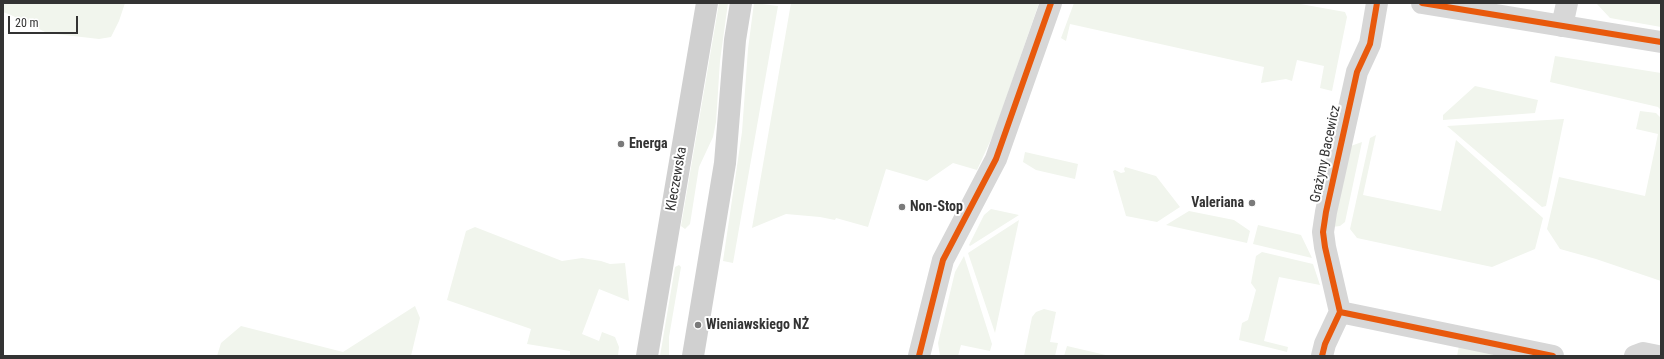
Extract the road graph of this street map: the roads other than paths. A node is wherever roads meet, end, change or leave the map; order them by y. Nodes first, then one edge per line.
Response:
1 (707, 3) edge
2 (741, 3) edge
3 (1051, 3) edge
4 (1377, 3) edge
5 (1422, 3) edge
6 (1568, 3) edge
7 (1562, 26) junction
8 (1661, 42) edge
9 (1340, 312) junction
10 (647, 356) edge
11 (693, 356) edge
12 (919, 356) edge
13 (1322, 356) edge
14 (1553, 356) edge
15 (1634, 356) edge
16 (1658, 356) edge

1 - 10 main road, Kleczewska
2 - 11 main road
3 - 12 street
4 - 9 street, Grażyny Bacewicz
5 - 7 street
6 - 7 street
7 - 8 street
9 - 13 street
9 - 14 street
15 - 16 street

